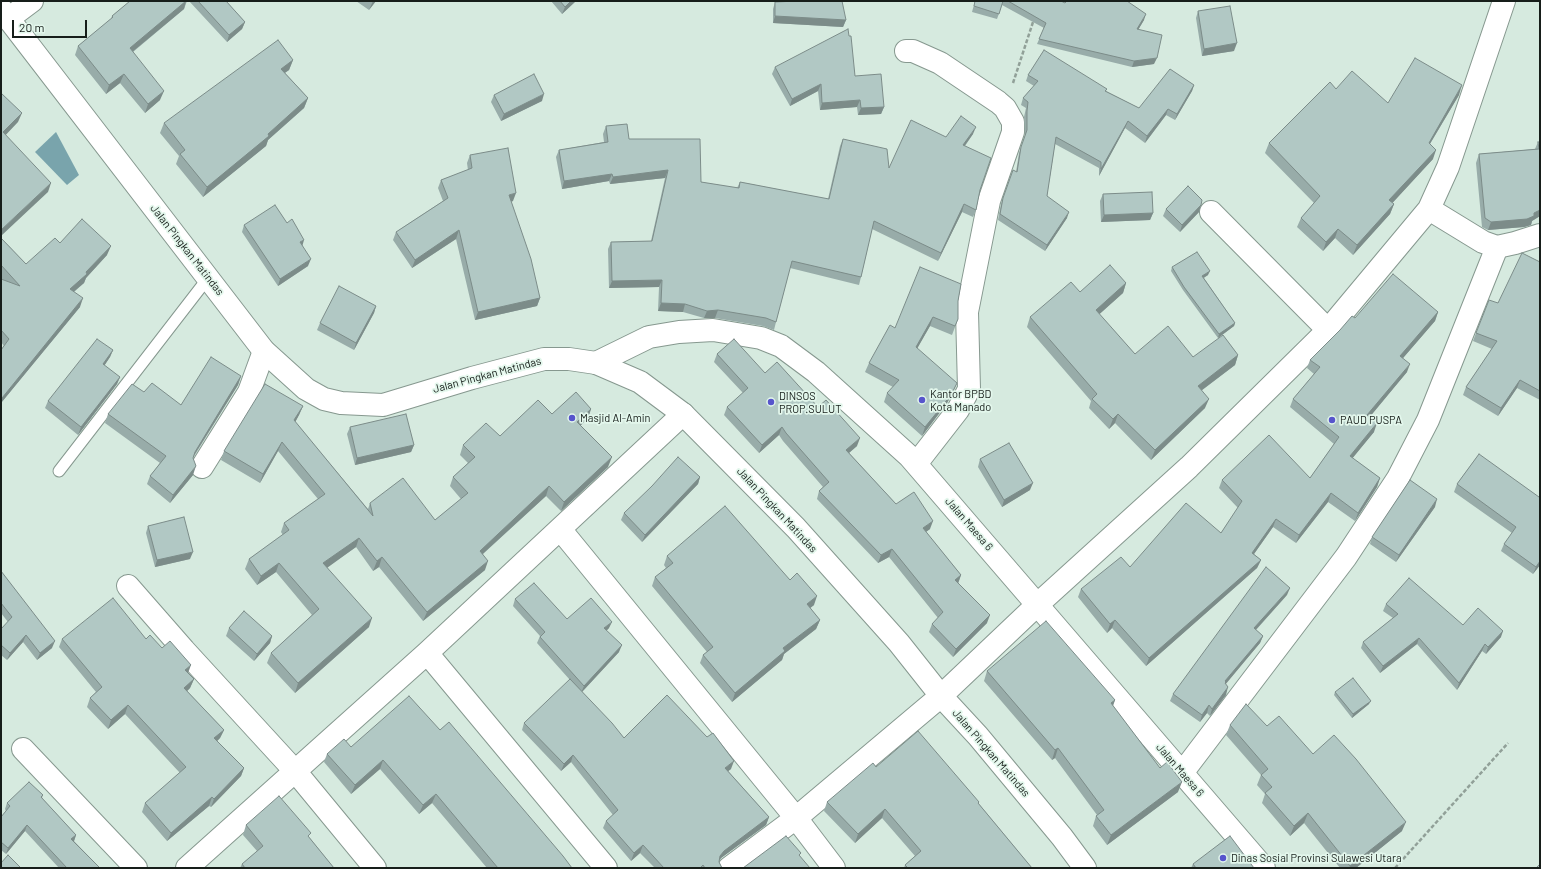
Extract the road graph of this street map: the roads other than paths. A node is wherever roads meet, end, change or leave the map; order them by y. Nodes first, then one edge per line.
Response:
1 (32, 1) edge
2 (1504, 1) edge
3 (4, 14) edge
4 (906, 52) dead end
5 (1429, 209) junction
6 (1211, 212) dead end
7 (1540, 235) edge
8 (1497, 247) junction
9 (208, 278) junction
10 (1328, 330) junction
11 (264, 350) junction
12 (596, 363) junction
13 (684, 414) junction
14 (916, 464) junction
15 (202, 467) dead end
16 (59, 470) dead end
17 (560, 529) junction
18 (128, 586) dead end
19 (1038, 604) junction
20 (427, 653) junction
21 (941, 696) junction
22 (23, 748) dead end
23 (295, 771) junction
24 (1182, 774) junction
25 (796, 818) junction
26 (136, 868) edge
27 (186, 868) edge
28 (376, 868) edge
29 (606, 868) edge
30 (729, 868) edge
31 (834, 868) edge
32 (1085, 868) edge
33 (1264, 868) edge

1 - 3 street
2 - 5 street
3 - 9 street, Jalan Pingkan Matindas
4 - 14 street
5 - 8 street
5 - 10 street
6 - 10 street
7 - 8 street
8 - 24 street
9 - 11 street, Jalan Pingkan Matindas
9 - 16 lane
10 - 19 street
11 - 12 street, Jalan Pingkan Matindas
11 - 15 street
12 - 13 street, Jalan Pingkan Matindas
12 - 14 street, Jalan Maesa 6
13 - 17 street
13 - 21 street, Jalan Pingkan Matindas
14 - 19 street, Jalan Maesa 6
17 - 20 street
17 - 25 street
18 - 23 street
19 - 21 street
19 - 24 street, Jalan Maesa 6
20 - 23 street
20 - 29 street
21 - 25 street
21 - 32 street, Jalan Pingkan Matindas
22 - 26 street
23 - 27 street
23 - 28 street
24 - 33 street, Jalan Maesa 6
25 - 30 street
25 - 31 street

